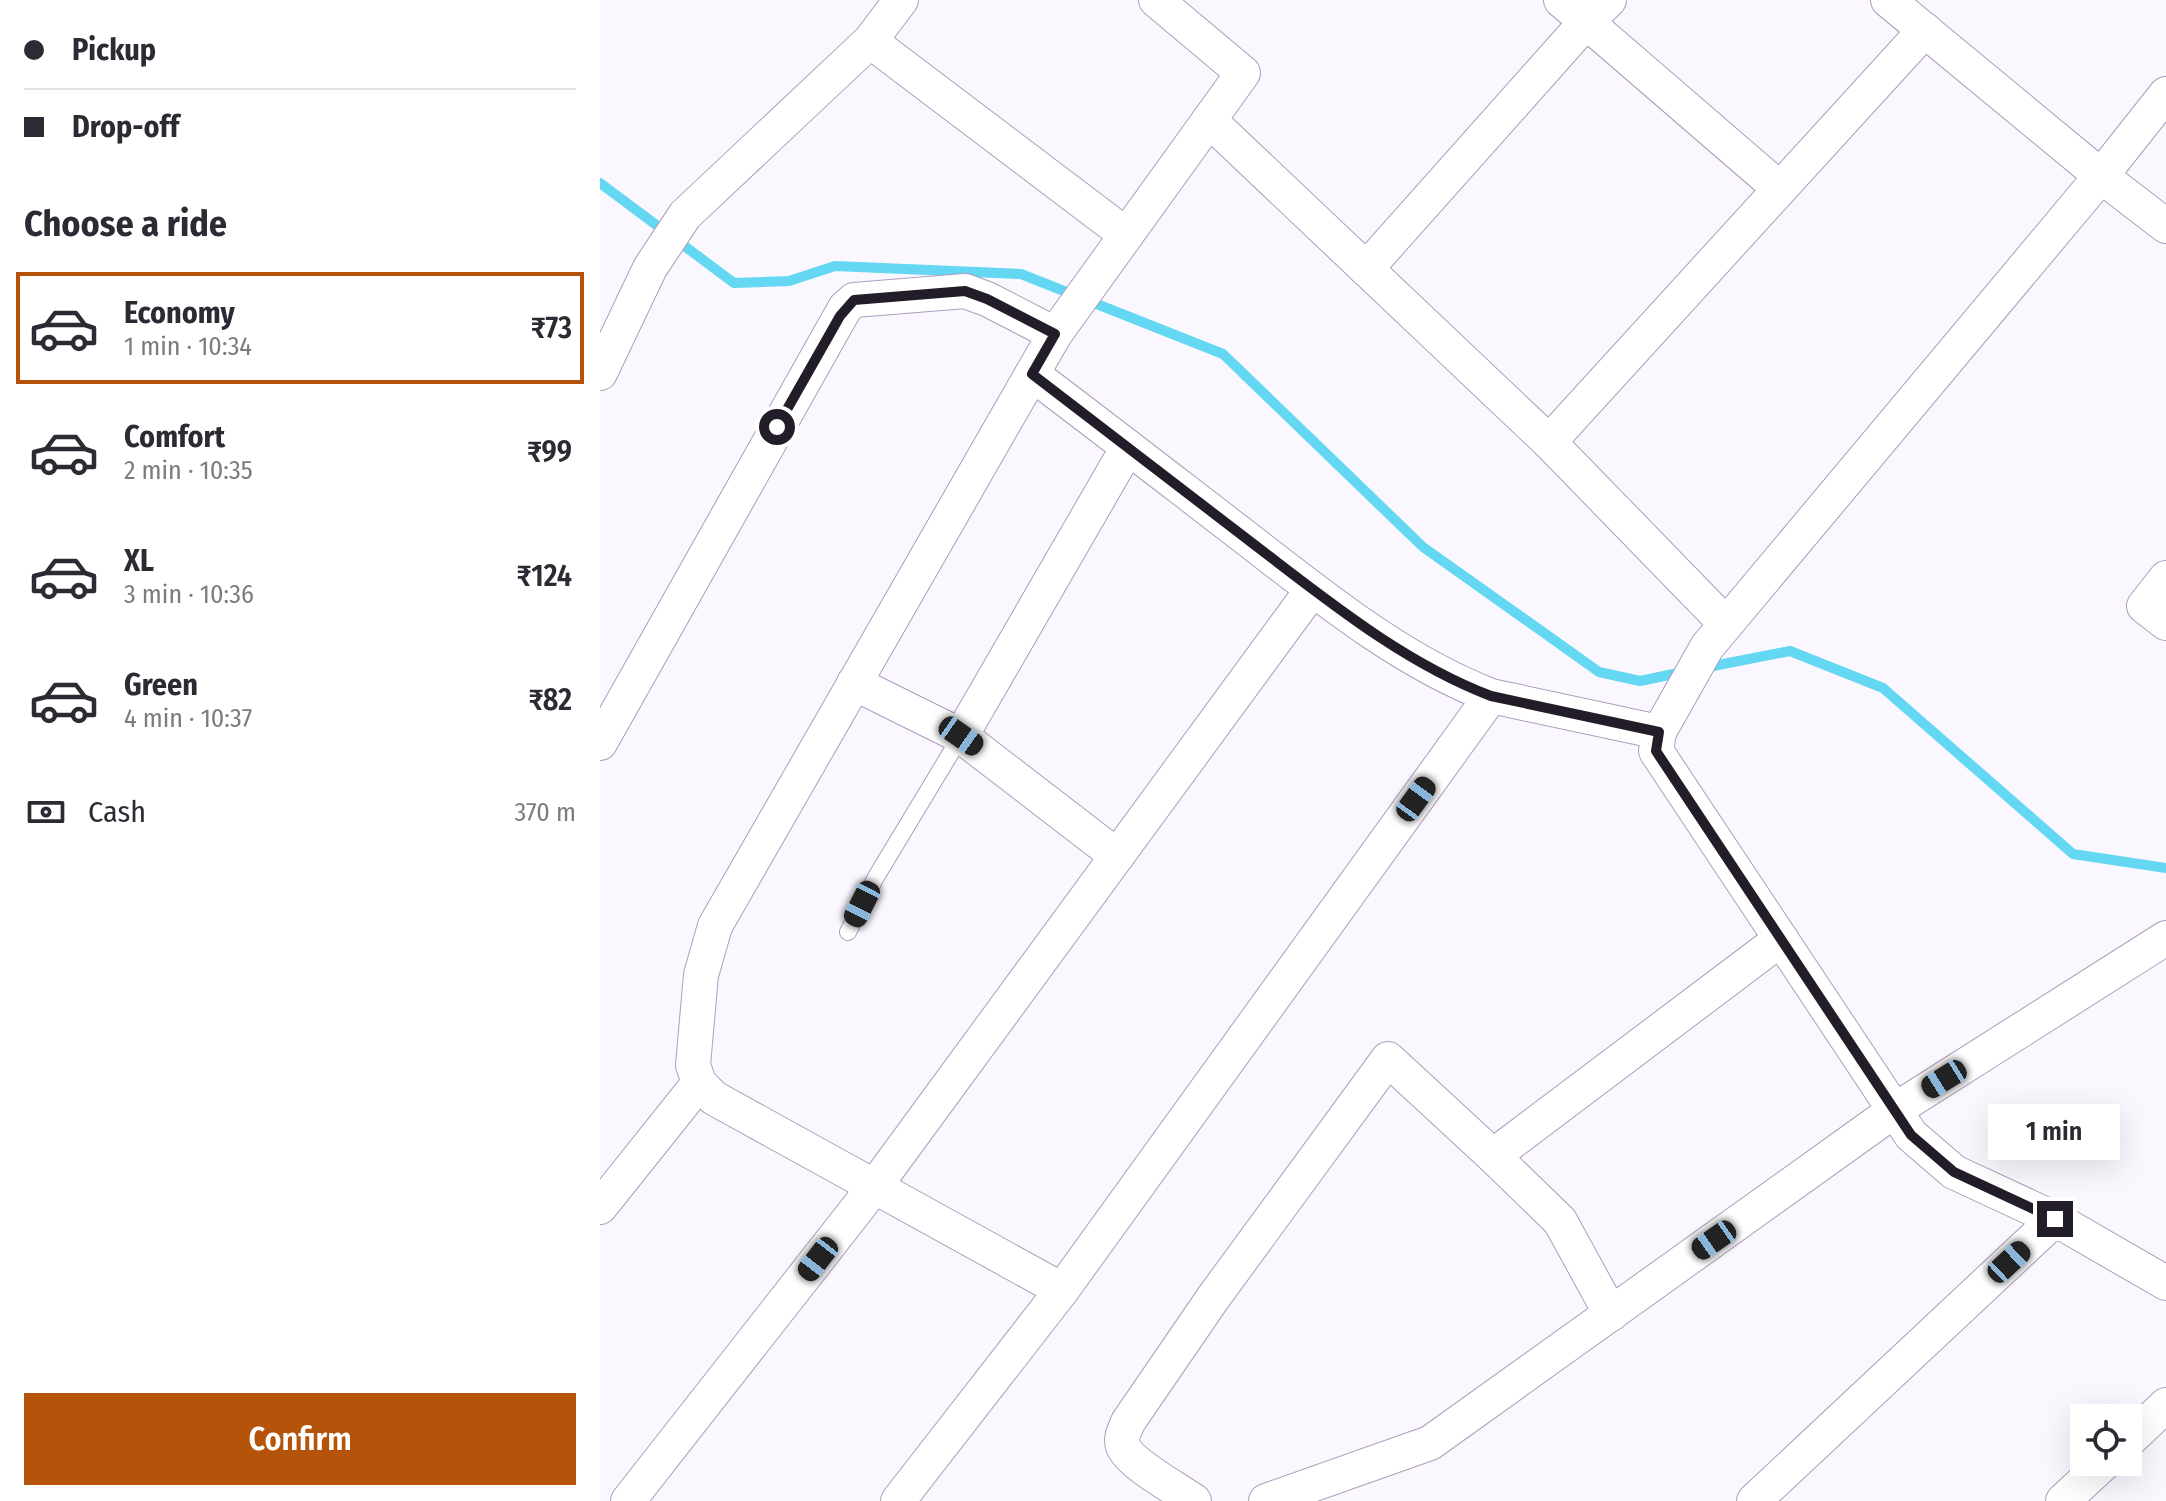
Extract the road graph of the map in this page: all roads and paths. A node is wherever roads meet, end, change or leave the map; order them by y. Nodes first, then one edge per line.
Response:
1 (901, 0) edge
2 (1156, 0) edge
3 (1561, 0) edge
4 (1888, 0) edge
5 (1598, 11) edge
6 (1925, 30) junction
7 (870, 41) junction
8 (2166, 94) edge
9 (1209, 120) junction
10 (2101, 176) junction
11 (1780, 189) junction
12 (2166, 226) edge
13 (1125, 234) junction
14 (1366, 269) junction
15 (1058, 329) junction
16 (600, 373) edge
17 (1032, 374) junction
18 (1549, 442) junction
19 (1128, 447) junction
20 (2166, 578) edge
21 (1312, 590) junction
22 (2166, 623) edge
23 (1716, 636) junction
24 (854, 683) junction
25 (1491, 696) junction
26 (1659, 732) junction
27 (961, 736) junction
28 (600, 743) edge
29 (1117, 856) junction
30 (848, 932) dead end
31 (2166, 938) edge
32 (1781, 939) junction
33 (699, 1083) junction
34 (1895, 1110) junction
35 (1493, 1156) junction
36 (875, 1186) junction
37 (600, 1207) edge
38 (2055, 1219) junction
39 (2162, 1274) edge
40 (1062, 1290) junction
41 (1611, 1314) junction
42 (2166, 1405) edge
43 (2142, 1428) edge
44 (2090, 1476) edge
45 (628, 1501) edge
46 (898, 1501) edge
47 (1194, 1501) edge
48 (1266, 1501) edge
49 (1754, 1501) edge
50 (2063, 1501) edge

1 - 7 street
2 - 9 street
3 - 5 street
4 - 6 street
5 - 11 street
5 - 14 street
6 - 10 street
6 - 11 street
7 - 13 street
7 - 16 street
8 - 10 street
9 - 13 street
9 - 14 street
10 - 12 street
10 - 23 street
11 - 18 street
13 - 15 street
14 - 18 street
15 - 17 street
15 - 28 street
17 - 19 street
17 - 24 street
18 - 23 street
19 - 21 street
19 - 27 street
20 - 22 street
21 - 25 street
21 - 29 street
23 - 26 street
24 - 27 street
24 - 33 street
25 - 26 street
25 - 40 street
26 - 32 street
27 - 29 street
27 - 30 lane
29 - 36 street
31 - 34 street
32 - 34 street
32 - 35 street
33 - 36 street
33 - 37 street
34 - 38 street
34 - 41 street
35 - 41 street
35 - 47 street
36 - 40 street
36 - 45 street
38 - 39 street
38 - 49 street
40 - 46 street
41 - 48 street
42 - 43 street
44 - 50 street

